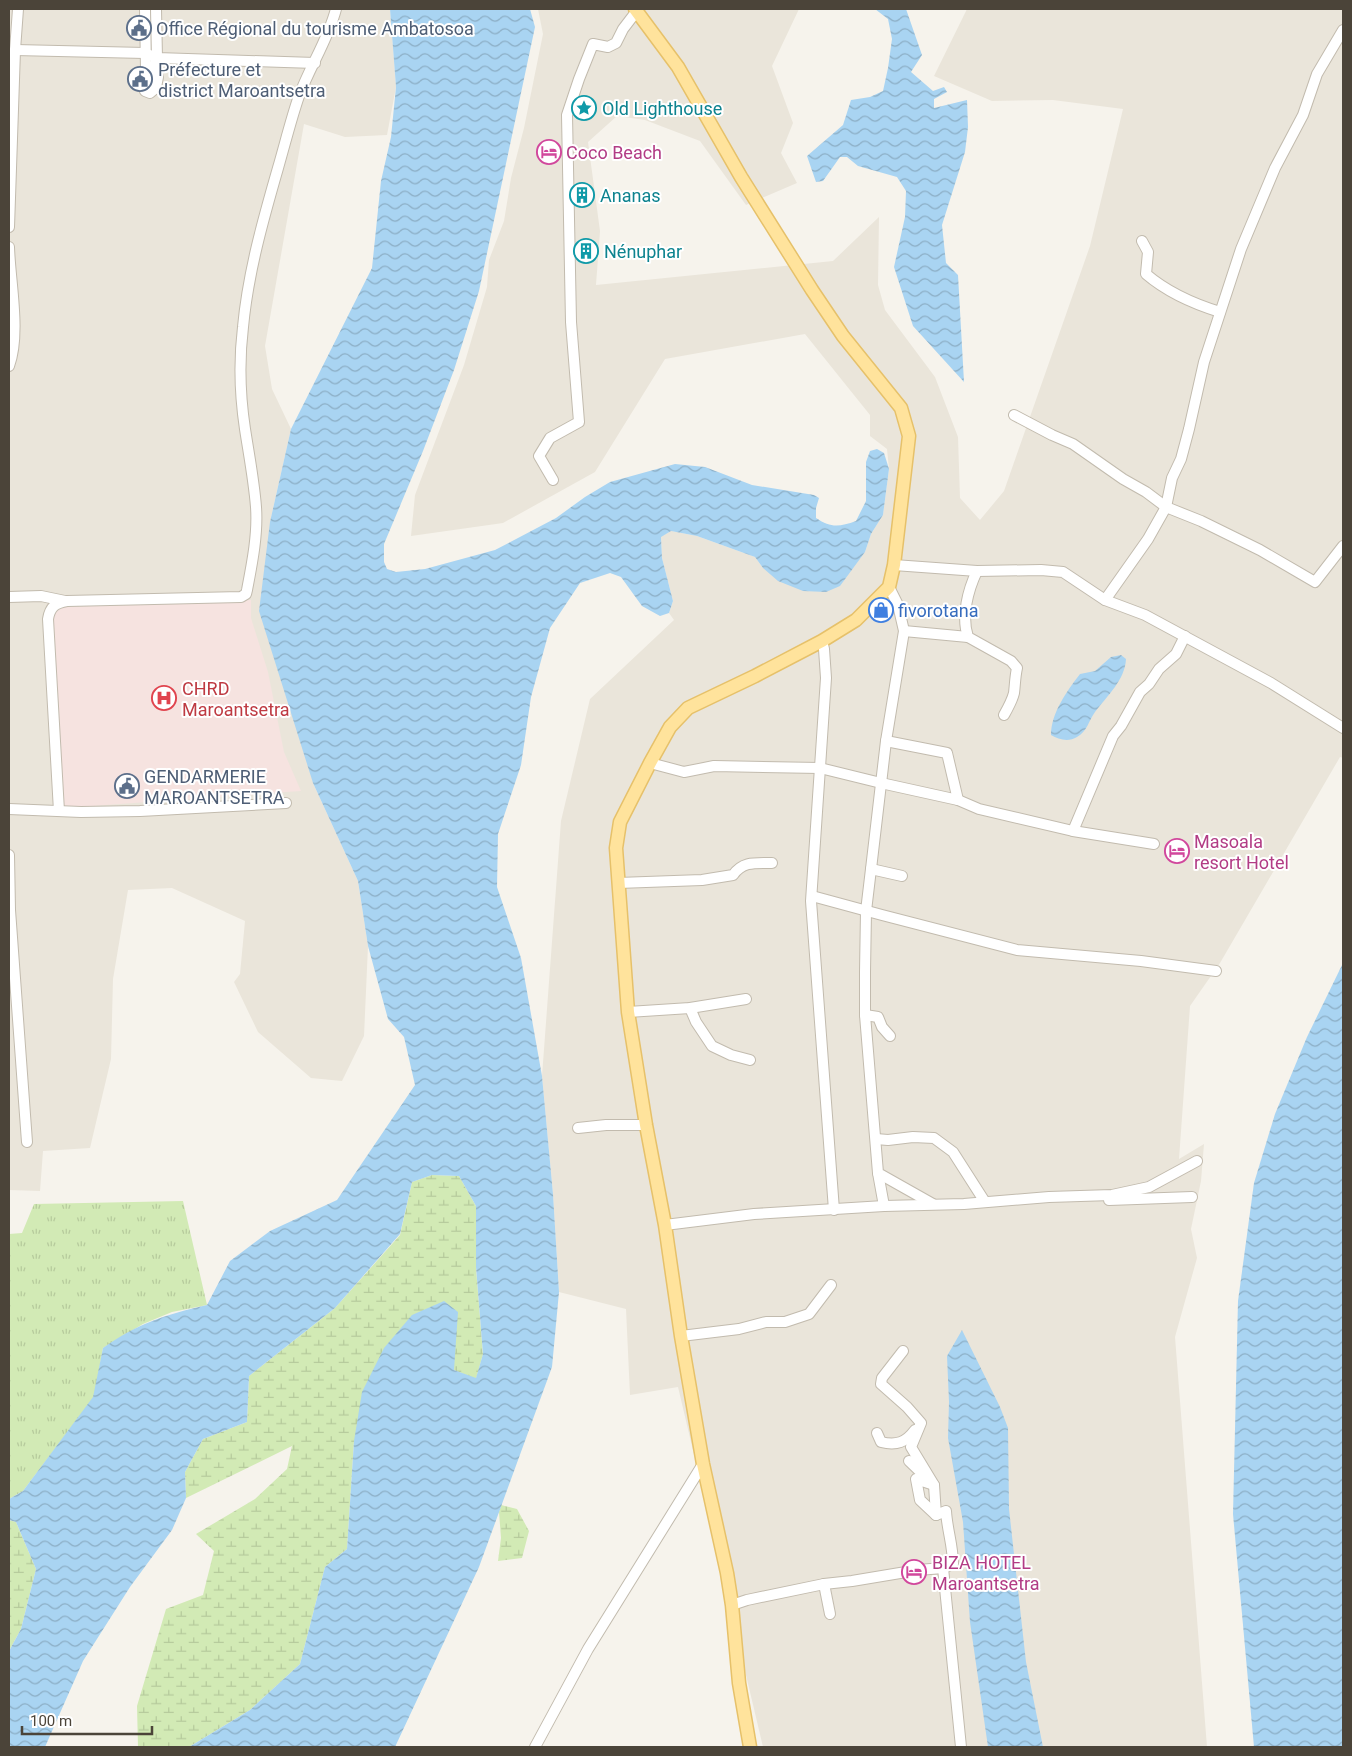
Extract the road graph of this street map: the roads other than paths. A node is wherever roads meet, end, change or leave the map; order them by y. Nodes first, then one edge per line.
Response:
1 (18, 9) edge
2 (145, 9) edge
3 (156, 9) edge
4 (336, 9) edge
5 (635, 10) edge
6 (1343, 30) edge
7 (15, 50) junction
8 (145, 54) junction
9 (157, 58) junction
10 (315, 63) junction
11 (9, 208) edge
12 (9, 227) edge
13 (1142, 241) dead end
14 (9, 247) edge
15 (1220, 312) junction
16 (9, 366) edge
17 (1014, 414) dead end
18 (553, 480) dead end
19 (1166, 506) junction
20 (1343, 546) edge
21 (894, 565) junction
22 (977, 571) junction
23 (889, 587) junction
24 (9, 597) edge
25 (1105, 600) junction
26 (67, 601) junction
27 (904, 631) junction
28 (1185, 636) junction
29 (968, 637) junction
30 (822, 641) junction
31 (1004, 715) dead end
32 (1343, 728) edge
33 (886, 741) junction
34 (650, 763) junction
35 (820, 768) junction
36 (881, 783) junction
37 (958, 800) junction
38 (286, 803) dead end
39 (9, 809) edge
40 (59, 811) junction
41 (1072, 830) junction
42 (1154, 844) dead end
43 (9, 855) edge
44 (772, 862) dead end
45 (871, 869) junction
46 (902, 876) dead end
47 (618, 883) junction
48 (812, 896) junction
49 (866, 911) junction
50 (1216, 971) dead end
51 (746, 999) dead end
52 (690, 1008) junction
53 (628, 1012) junction
54 (865, 1015) junction
55 (890, 1036) dead end
56 (750, 1060) dead end
57 (646, 1125) junction
58 (578, 1128) dead end
59 (876, 1139) junction
60 (27, 1142) dead end
61 (1197, 1162) dead end
62 (878, 1173) junction
63 (1070, 1196) junction
64 (1192, 1197) dead end
65 (985, 1202) junction
66 (933, 1204) junction
67 (884, 1206) junction
68 (834, 1210) junction
69 (665, 1225) junction
70 (831, 1285) dead end
71 (680, 1336) junction
72 (903, 1350) dead end
73 (921, 1423) junction
74 (877, 1433) dead end
75 (909, 1461) dead end
76 (703, 1464) junction
77 (934, 1485) junction
78 (936, 1515) junction
79 (943, 1568) junction
80 (824, 1584) junction
81 (732, 1605) junction
82 (830, 1614) dead end
83 (535, 1747) edge
84 (750, 1747) edge
85 (961, 1747) edge

1 - 7 street
2 - 8 street
3 - 9 street
4 - 10 street
5 - 18 street
5 - 21 main road
6 - 15 street
7 - 8 street
7 - 11 street
8 - 9 street
8 - 9 street
9 - 10 street
10 - 26 street
11 - 12 street
13 - 15 street
14 - 16 street
15 - 19 street
17 - 19 street
19 - 20 street
19 - 25 street
21 - 22 street
21 - 23 main road
22 - 25 street
22 - 29 street
23 - 27 street
23 - 30 main road
24 - 26 street
25 - 28 street
26 - 40 street
27 - 29 street
27 - 33 street
28 - 32 street
28 - 41 street
29 - 31 street
30 - 34 main road
30 - 35 street
33 - 36 street
33 - 37 street
34 - 35 street
34 - 47 main road
35 - 36 street
35 - 48 street
36 - 37 street
36 - 45 street
37 - 41 street
38 - 40 street
39 - 40 street
41 - 42 street
43 - 60 street
44 - 47 street
45 - 46 street
45 - 49 street
47 - 53 main road
48 - 49 street
48 - 68 street
49 - 50 street
49 - 54 street
51 - 52 street
52 - 53 street
52 - 56 street
53 - 57 main road
54 - 55 street
54 - 59 street
57 - 58 street
57 - 69 main road
59 - 62 street
59 - 65 street
61 - 63 street
62 - 66 street
62 - 67 street
63 - 64 street
63 - 65 street
65 - 66 street
66 - 67 street
67 - 68 street
68 - 69 street
69 - 71 main road
70 - 71 street
71 - 76 main road
72 - 73 street
73 - 74 street
73 - 77 street
75 - 77 street
76 - 81 main road
76 - 83 street
77 - 78 street
77 - 78 street
78 - 79 street
79 - 80 street
79 - 85 street
80 - 81 street
80 - 82 street
81 - 84 main road

